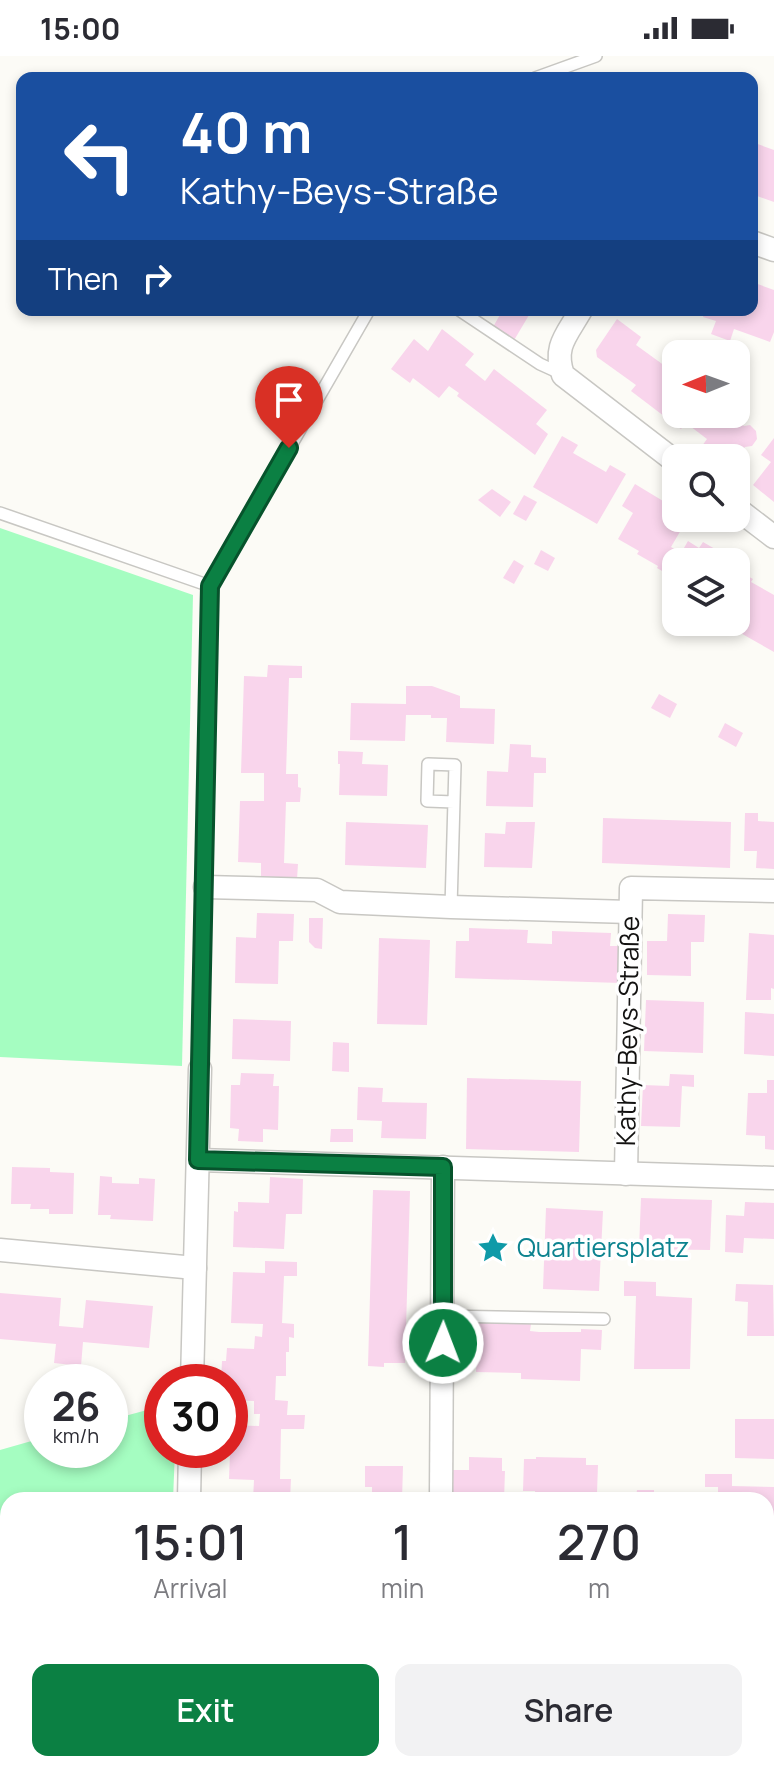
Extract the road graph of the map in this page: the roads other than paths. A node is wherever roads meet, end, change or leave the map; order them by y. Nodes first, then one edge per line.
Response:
1 (596, 56) edge
2 (552, 72) edge
3 (366, 316) edge
4 (468, 316) edge
5 (577, 316) edge
6 (563, 375) junction
7 (662, 451) edge
8 (0, 513) edge
9 (750, 519) edge
10 (774, 537) edge
11 (210, 586) junction
12 (454, 802) dead end
13 (205, 887) junction
14 (774, 891) edge
15 (451, 907) junction
16 (630, 912) junction
17 (200, 1069) joint
18 (198, 1160) junction
19 (443, 1167) junction
20 (626, 1174) junction
21 (774, 1178) edge
22 (0, 1250) edge
23 (195, 1268) junction
24 (443, 1316) junction
25 (604, 1319) dead end
26 (192, 1364) edge
27 (190, 1468) edge
28 (189, 1492) edge
29 (441, 1492) edge

1 - 2 lane
3 - 11 lane
4 - 6 lane
5 - 6 street
6 - 7 street
8 - 11 lane
9 - 10 street
11 - 13 lane
12 - 15 lane
13 - 15 street
13 - 17 lane
14 - 16 street, Kathy-Beys-Straße
15 - 16 street
16 - 20 street, Kathy-Beys-Straße
17 - 18 street
18 - 19 street, Kathy-Beys-Straße
18 - 23 street
19 - 20 street, Kathy-Beys-Straße
19 - 24 street
20 - 21 street, Kathy-Beys-Straße
22 - 23 street
23 - 26 street
24 - 25 lane
24 - 29 street
27 - 28 street

